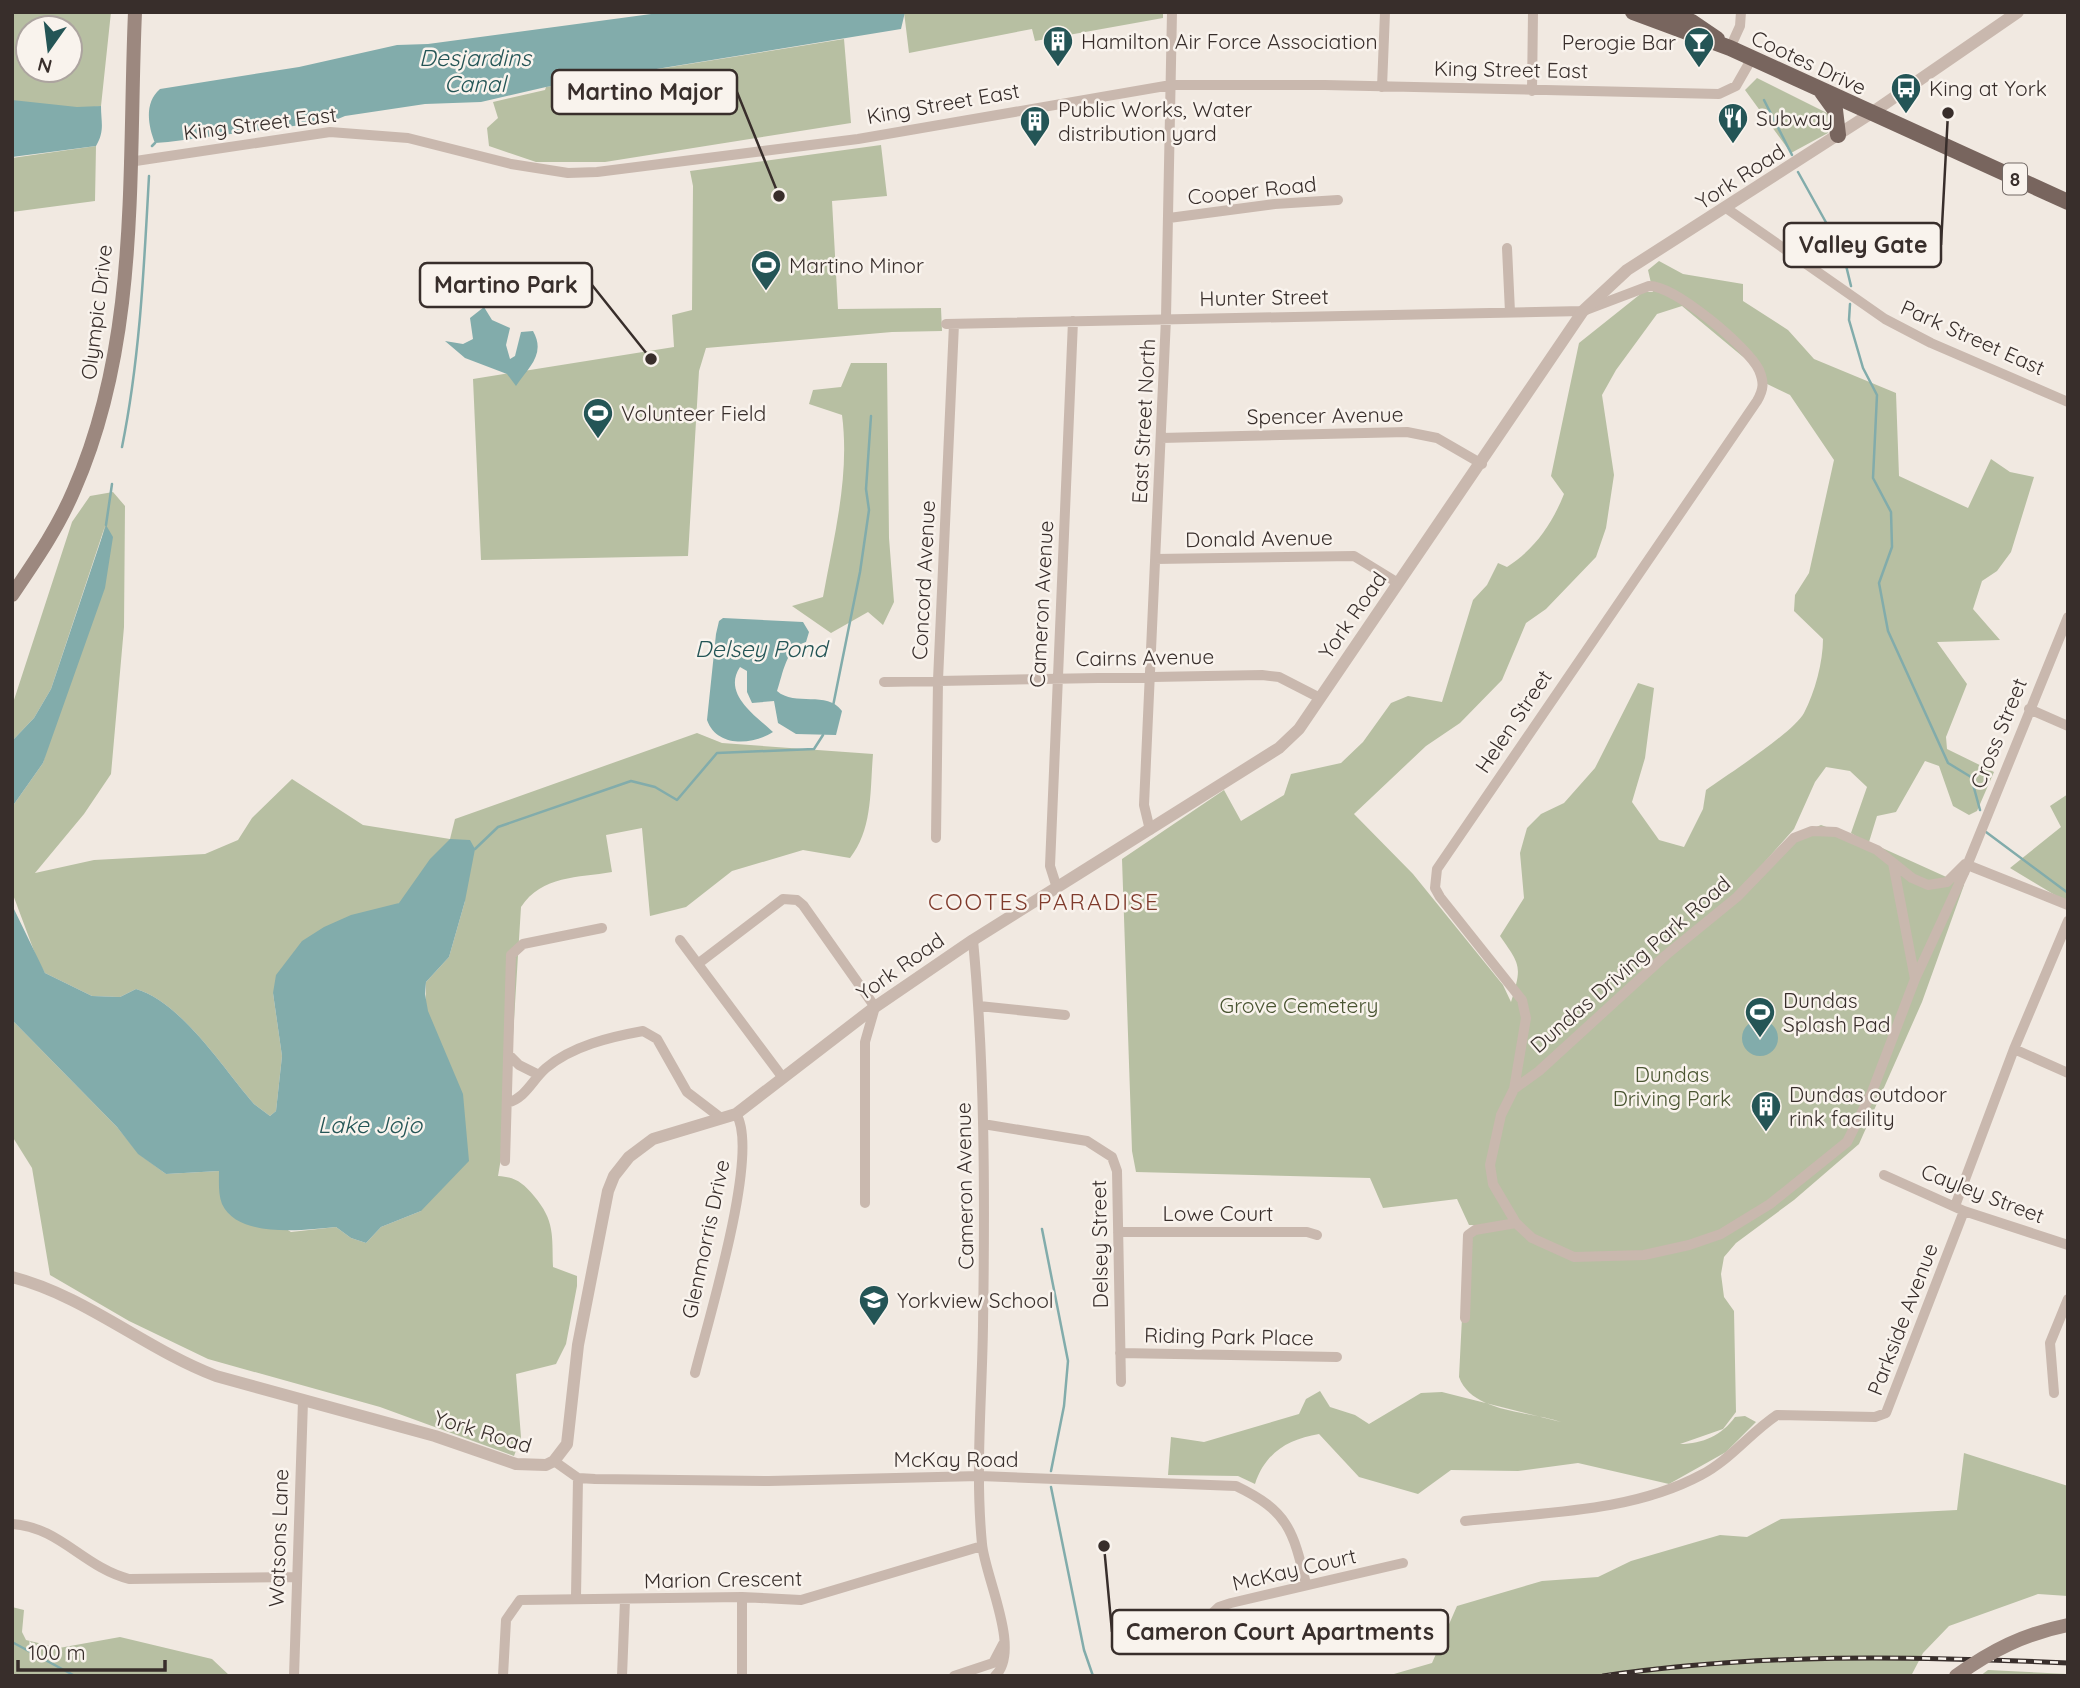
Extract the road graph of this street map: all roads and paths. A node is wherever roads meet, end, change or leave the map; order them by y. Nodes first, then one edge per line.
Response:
1 (135, 12) edge
2 (1172, 12) edge
3 (1385, 12) edge
4 (1533, 12) edge
5 (1633, 12) edge
6 (1669, 12) edge
7 (1741, 12) edge
8 (2018, 12) edge
9 (1730, 48) junction
10 (1752, 58) junction
11 (1171, 85) junction
12 (1382, 87) junction
13 (1821, 90) junction
14 (1532, 91) junction
15 (1870, 114) junction
16 (1838, 135) junction
17 (129, 162) junction
18 (1338, 200) dead end
19 (2068, 202) edge
20 (1726, 208) junction
21 (1169, 218) junction
22 (1507, 248) dead end
23 (1510, 312) junction
24 (1583, 312) junction
25 (1166, 318) junction
26 (1073, 321) junction
27 (950, 324) joint
28 (2068, 401) edge
29 (1161, 438) junction
30 (1482, 464) junction
31 (1155, 559) junction
32 (1398, 583) junction
33 (12, 595) edge
34 (2068, 617) edge
35 (1151, 675) junction
36 (1057, 677) junction
37 (938, 680) junction
38 (884, 682) dead end
39 (1318, 697) junction
40 (2029, 709) junction
41 (2068, 726) edge
42 (1150, 830) junction
43 (936, 838) dead end
44 (1893, 863) junction
45 (1965, 864) junction
46 (1057, 888) junction
47 (2068, 905) edge
48 (2068, 921) edge
49 (602, 928) dead end
50 (680, 940) dead end
51 (973, 940) junction
52 (699, 963) junction
53 (1915, 979) junction
54 (979, 1006) junction
55 (874, 1007) junction
56 (1065, 1015) dead end
57 (2014, 1049) junction
58 (508, 1055) junction
59 (2068, 1073) edge
60 (539, 1075) junction
61 (783, 1078) junction
62 (1514, 1089) junction
63 (507, 1103) junction
64 (736, 1114) junction
65 (721, 1118) junction
66 (983, 1124) junction
67 (505, 1161) dead end
68 (1884, 1175) dead end
69 (865, 1203) dead end
70 (1960, 1209) junction
71 (1516, 1223) junction
72 (1118, 1231) junction
73 (1317, 1235) dead end
74 (2068, 1245) edge
75 (12, 1277) edge
76 (2068, 1299) edge
77 (1465, 1318) dead end
78 (1120, 1353) junction
79 (1337, 1357) dead end
80 (695, 1373) dead end
81 (1121, 1382) dead end
82 (2054, 1393) dead end
83 (303, 1401) junction
84 (554, 1461) junction
85 (981, 1476) junction
86 (578, 1478) junction
87 (1465, 1521) dead end
88 (12, 1524) edge
89 (982, 1546) junction
90 (1403, 1563) dead end
91 (296, 1577) junction
92 (1306, 1584) junction
93 (576, 1597) junction
94 (742, 1597) junction
95 (625, 1600) junction
96 (1200, 1625) dead end
97 (2068, 1625) edge
98 (1005, 1640) junction
99 (294, 1676) edge
100 (503, 1676) edge
101 (622, 1676) edge
102 (743, 1676) edge
103 (954, 1676) edge
104 (995, 1676) edge
105 (1956, 1676) edge

1 - 17 main road, Olympic Drive
2 - 11 street, East Street North
3 - 12 street
4 - 14 street
5 - 9 main road, Cootes Drive / 8
6 - 9 main road, Cootes Drive / 8
7 - 9 street
8 - 15 street, York Road
9 - 10 main road, Cootes Drive / 8
10 - 13 main road, Cootes Drive / 8
10 - 14 street, King Street East
11 - 12 street, King Street East
11 - 17 street, King Street East
11 - 21 street, East Street North
12 - 14 street, King Street East
13 - 15 main road, Cootes Drive / 8
13 - 16 main road
15 - 16 street, York Road
15 - 19 main road, 8
16 - 20 street, York Road
17 - 33 main road, Olympic Drive
18 - 21 street, Cooper Road
20 - 24 street, York Road
20 - 28 street, Park Street East
21 - 25 street, East Street North
22 - 23 street
23 - 24 street, Hunter Street
23 - 25 street, Hunter Street
24 - 30 street, York Road
24 - 62 street, Helen Street
25 - 26 street, Hunter Street
25 - 29 street, East Street North
26 - 27 street, Hunter Street
26 - 36 street, Cameron Avenue
27 - 37 street, Concord Avenue
29 - 30 street, Spencer Avenue
29 - 31 street, East Street North
30 - 32 street, York Road
31 - 32 street, Donald Avenue
31 - 35 street, East Street North
32 - 39 street, York Road
34 - 40 street, Cross Street
35 - 36 street, Cairns Avenue
35 - 39 street, Cairns Avenue
35 - 42 street, East Street North
36 - 37 street, Cairns Avenue
36 - 46 street, Cameron Avenue
37 - 38 street, Cairns Avenue
37 - 43 street, Concord Avenue
39 - 42 street, York Road
40 - 41 street
40 - 45 street, Cross Street
42 - 46 street, York Road
44 - 45 street, Dundas Driving Park Road
44 - 53 street
44 - 62 street, Dundas Driving Park Road
45 - 47 street
45 - 53 street, Cross Street
46 - 51 street, York Road
48 - 57 street, Parkside Avenue
49 - 58 street
50 - 52 street
51 - 54 street, Cameron Avenue
51 - 55 street, York Road
52 - 55 street
52 - 61 street
53 - 71 street, Dundas Driving Park Road
54 - 56 street
54 - 66 street, Cameron Avenue
55 - 61 street, York Road
55 - 69 street
57 - 59 street
57 - 70 street, Parkside Avenue
58 - 60 street
58 - 63 street
60 - 63 street
60 - 65 street
61 - 64 street, York Road
62 - 71 street, Dundas Driving Park Road
63 - 67 street
64 - 65 street, York Road
64 - 80 street, Glenmorris Drive
65 - 84 street, York Road
66 - 72 street, Delsey Street
66 - 85 street, Cameron Avenue
68 - 70 street, Cayley Street
70 - 74 street, Cayley Street
70 - 87 street, Parkside Avenue
71 - 77 street
72 - 73 street, Lowe Court
72 - 78 street, Delsey Street
75 - 83 street, York Road
76 - 82 street
78 - 79 street, Riding Park Place
78 - 81 street, Delsey Street
83 - 84 street, York Road
83 - 91 street, Watsons Lane
84 - 86 street
85 - 86 street, McKay Road
85 - 89 street, Cameron Avenue
85 - 92 street, McKay Road
86 - 93 street
88 - 91 street
89 - 94 street, Marion Crescent
89 - 98 street, Cameron Avenue
90 - 92 street, McKay Court
91 - 99 street, Watsons Lane
92 - 96 street, McKay Court
93 - 95 street, Marion Crescent
93 - 100 street, Marion Crescent
94 - 95 street, Marion Crescent
94 - 102 street
95 - 101 street
97 - 105 main road, bridge
98 - 103 street
98 - 104 street, Cameron Avenue

